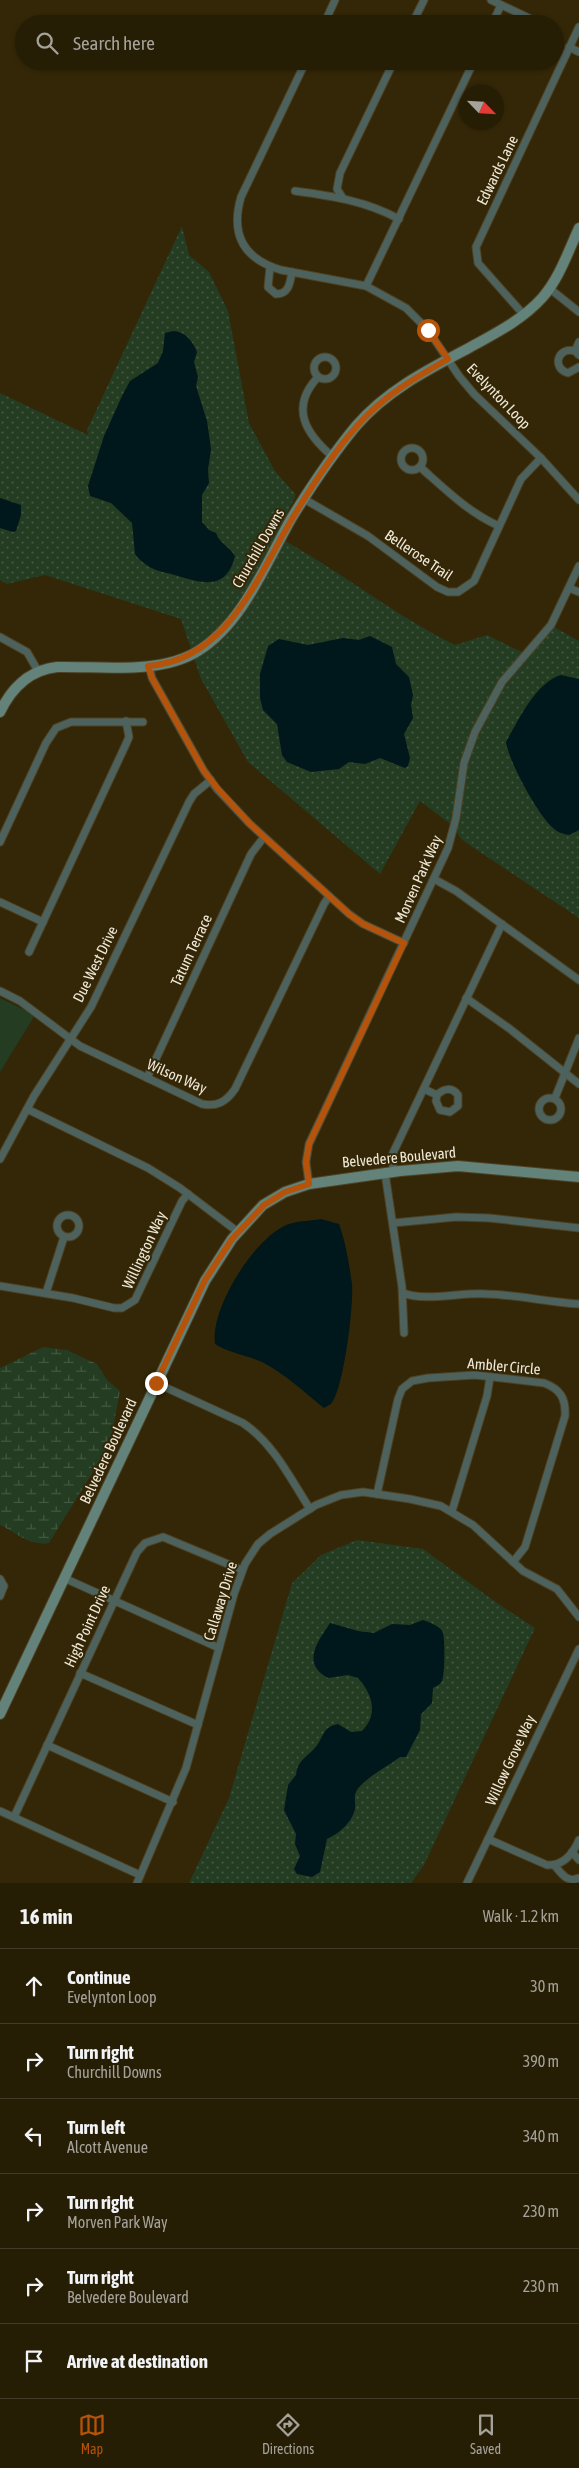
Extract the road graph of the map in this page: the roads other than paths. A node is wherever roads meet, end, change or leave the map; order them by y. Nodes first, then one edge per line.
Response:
1 (335, 0) edge
2 (424, 0) edge
3 (491, 0) edge
4 (501, 5) junction
5 (328, 15) edge
6 (416, 15) edge
7 (496, 15) edge
8 (522, 15) edge
9 (579, 27) edge
10 (569, 47) junction
11 (579, 52) edge
12 (564, 58) edge
13 (302, 70) edge
14 (390, 70) edge
15 (470, 70) edge
16 (558, 70) edge
17 (295, 190) dead end
18 (342, 197) junction
19 (399, 219) junction
20 (579, 228) edge
21 (270, 267) junction
22 (292, 272) junction
23 (366, 286) junction
24 (549, 288) junction
25 (579, 312) edge
26 (524, 315) junction
27 (579, 342) edge
28 (577, 353) edge
29 (448, 359) junction
30 (579, 367) edge
31 (318, 377) dead end
32 (333, 457) junction
33 (541, 458) junction
34 (420, 467) dead end
35 (304, 499) junction
36 (579, 500) edge
37 (499, 526) junction
38 (579, 566) edge
39 (569, 588) junction
40 (579, 592) edge
41 (0, 637) edge
42 (148, 666) junction
43 (38, 672) junction
44 (0, 712) edge
45 (126, 721) junction
46 (143, 722) dead end
47 (211, 780) junction
48 (264, 837) junction
49 (0, 842) edge
50 (434, 878) junction
51 (329, 896) junction
52 (0, 902) edge
53 (43, 922) junction
54 (502, 924) junction
55 (404, 943) junction
56 (29, 952) dead end
57 (579, 980) edge
58 (0, 991) edge
59 (466, 998) junction
60 (579, 1038) edge
61 (69, 1040) junction
62 (564, 1073) junction
63 (147, 1078) junction
64 (579, 1084) edge
65 (424, 1089) junction
66 (437, 1096) dead end
67 (555, 1098) dead end
68 (27, 1109) junction
69 (0, 1159) edge
70 (389, 1172) junction
71 (579, 1177) edge
72 (309, 1184) junction
73 (188, 1194) junction
74 (393, 1223) junction
75 (579, 1228) edge
76 (238, 1232) junction
77 (64, 1238) dead end
78 (0, 1286) edge
79 (46, 1293) junction
80 (403, 1293) junction
81 (579, 1304) edge
82 (404, 1333) dead end
83 (490, 1377) junction
84 (156, 1383) junction
85 (377, 1494) junction
86 (310, 1509) junction
87 (452, 1511) junction
88 (513, 1562) junction
89 (242, 1570) junction
90 (0, 1578) edge
91 (64, 1578) junction
92 (0, 1596) edge
93 (114, 1601) junction
94 (579, 1617) edge
95 (220, 1648) junction
96 (579, 1649) edge
97 (80, 1673) junction
98 (0, 1714) edge
99 (198, 1726) junction
100 (47, 1745) junction
101 (173, 1802) junction
102 (0, 1811) edge
103 (14, 1817) junction
104 (488, 1839) junction
105 (579, 1840) edge
106 (572, 1852) junction
107 (579, 1860) edge
108 (555, 1866) junction
109 (140, 1875) junction
110 (579, 1878) edge
111 (138, 1883) edge
112 (468, 1883) edge

1 - 5 street
2 - 6 street
3 - 4 street
4 - 7 street
4 - 8 street
9 - 10 street, Edwards Lane
10 - 11 street
10 - 12 street, Edwards Lane
13 - 21 street, Evelynton Loop
14 - 18 street
15 - 19 street
16 - 26 street, Edwards Lane
17 - 18 street
18 - 19 street
19 - 23 street
20 - 24 street, Churchill Downs
21 - 22 street, Evelynton Loop
21 - 22 street
22 - 23 street, Evelynton Loop
23 - 29 street, Evelynton Loop
24 - 25 street
24 - 26 street, Churchill Downs
26 - 29 street, Churchill Downs
27 - 28 street
28 - 30 street
29 - 32 street, Churchill Downs
29 - 33 street, Evelynton Loop
31 - 32 street
32 - 35 street, Churchill Downs
33 - 36 street, Evelynton Loop
33 - 37 street, Bellerose Trail
34 - 37 street
35 - 37 street, Bellerose Trail
35 - 42 street, Churchill Downs
38 - 39 street, Morven Park Way
39 - 40 street
39 - 50 street, Morven Park Way
41 - 43 street
42 - 43 street, Churchill Downs
42 - 47 street
43 - 44 street, Churchill Downs
45 - 46 street
45 - 49 street
45 - 53 street
47 - 48 street
47 - 61 street, Due West Drive
48 - 51 street
48 - 63 street, Tatum Terrace
50 - 54 street
50 - 55 street, Morven Park Way
51 - 55 street
51 - 63 street, Wilson Way
52 - 53 street
53 - 56 street
54 - 57 street
54 - 59 street
55 - 72 street, Morven Park Way
58 - 61 street, Wilson Way
59 - 62 street
59 - 65 street
60 - 62 street
61 - 63 street, Wilson Way
61 - 68 street, Due West Drive
62 - 64 street
62 - 67 street
65 - 66 street
65 - 70 street
68 - 69 street, Due West Drive
68 - 73 street
70 - 71 street, Belvedere Boulevard
70 - 72 street, Belvedere Boulevard
70 - 74 street
72 - 76 street, Belvedere Boulevard
73 - 76 street
73 - 79 street, Willington Way
74 - 75 street
74 - 80 street
76 - 84 street, Belvedere Boulevard
77 - 79 street
78 - 79 street, Willington Way
80 - 81 street
80 - 82 street
83 - 85 street, Ambler Circle
83 - 87 street
83 - 88 street, Ambler Circle
84 - 86 street
84 - 91 street, Belvedere Boulevard
85 - 86 street, Callaway Drive
85 - 87 street, Callaway Drive
86 - 89 street, Callaway Drive
87 - 88 street, Callaway Drive
88 - 94 street, Callaway Drive
89 - 93 street, High Point Drive
89 - 95 street, Callaway Drive
90 - 92 street
91 - 93 street
91 - 98 street, Belvedere Boulevard
93 - 95 street
93 - 97 street, High Point Drive
95 - 99 street, Callaway Drive
96 - 104 street, Willow Grove Way
97 - 99 street
97 - 100 street, High Point Drive
99 - 101 street, Callaway Drive
100 - 101 street
100 - 103 street, High Point Drive
101 - 109 street, Callaway Drive
102 - 103 street
103 - 109 street
104 - 108 street
104 - 112 street, Willow Grove Way
105 - 106 street
106 - 107 street
106 - 108 street
108 - 110 street
109 - 111 street, Callaway Drive

